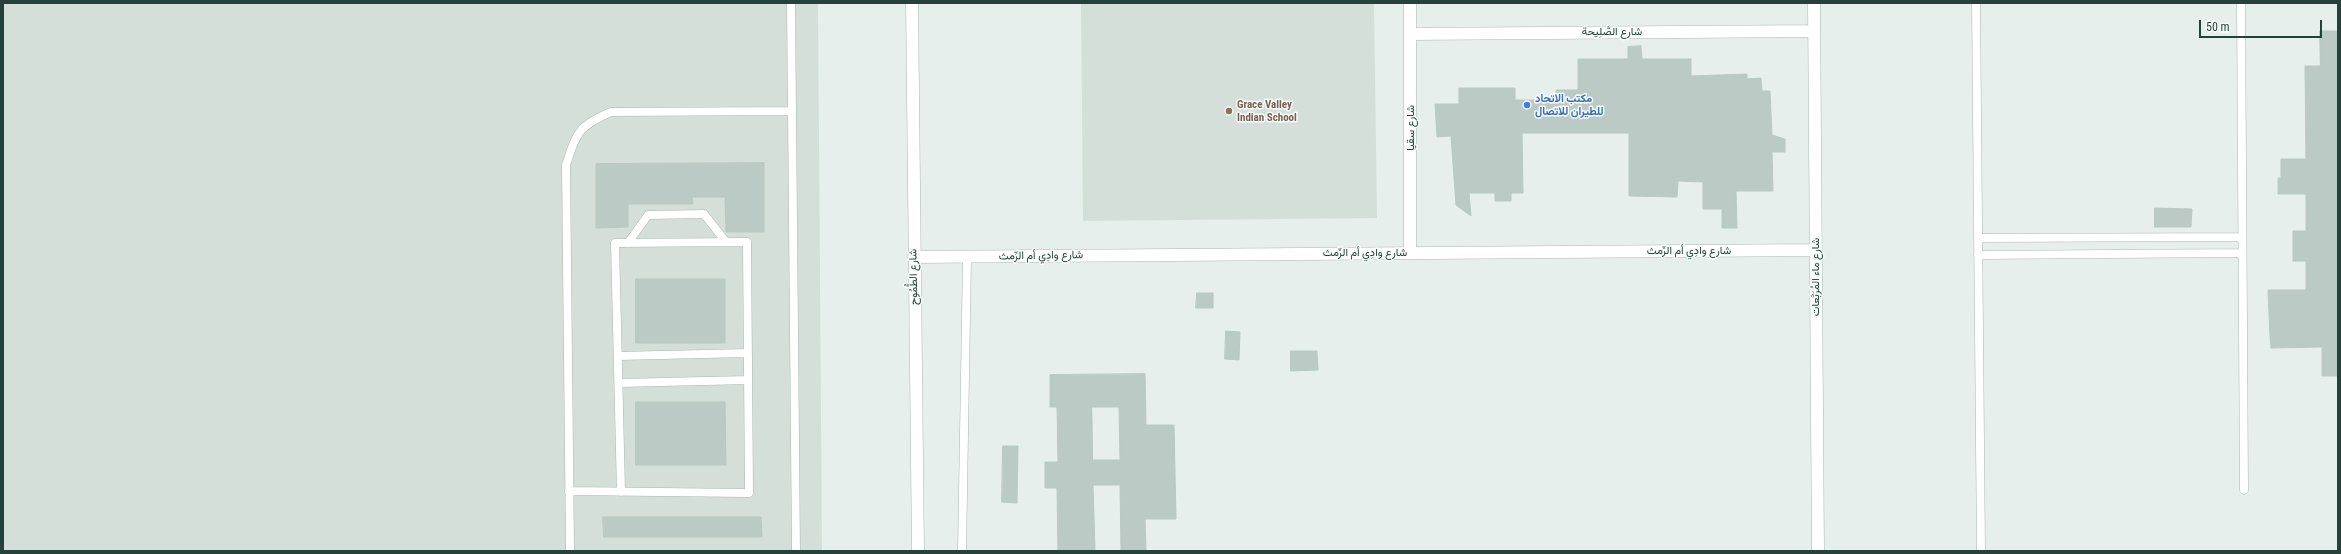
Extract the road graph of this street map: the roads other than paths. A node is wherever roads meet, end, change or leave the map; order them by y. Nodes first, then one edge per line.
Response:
1 (791, 3) edge
2 (912, 3) edge
3 (1410, 3) edge
4 (1814, 3) edge
5 (1976, 3) edge
6 (2241, 3) edge
7 (1814, 31) junction
8 (1411, 34) junction
9 (792, 110) junction
10 (2242, 237) junction
11 (1978, 238) junction
12 (726, 242) junction
13 (628, 243) junction
14 (1816, 250) junction
15 (1410, 253) junction
16 (2242, 253) junction
17 (1978, 255) junction
18 (914, 257) junction
19 (967, 258) junction
20 (747, 353) junction
21 (618, 356) junction
22 (748, 380) junction
23 (618, 383) junction
24 (2244, 490) dead end
25 (569, 491) junction
26 (621, 492) junction
27 (570, 551) edge
28 (796, 551) edge
29 (918, 551) edge
30 (962, 551) edge
31 (1818, 551) edge
32 (1981, 551) edge

1 - 9 lane
2 - 18 street, شارع الطُّمُوح
3 - 8 street, شارع سقيا
4 - 7 street, شارع ماء المُرَبَّعات
5 - 11 lane
6 - 10 lane
7 - 8 street, شارع الصَّلِيحة
7 - 14 street, شارع ماء المُرَبَّعات
8 - 15 street, شارع سقيا
9 - 25 lane
9 - 28 lane
10 - 11 lane
10 - 16 lane
11 - 17 lane
12 - 13 lane
12 - 13 lane
12 - 20 lane
13 - 21 lane
14 - 15 street, شارع وادِي أم الرِّمث
14 - 31 street, شارع ماء المُرَبَّعات
15 - 19 street, شارع وادِي أم الرِّمث
16 - 17 lane
16 - 24 lane
17 - 32 lane
18 - 19 street, شارع وادِي أم الرِّمث
18 - 29 street, شارع الطُّمُوح
19 - 30 lane
20 - 21 lane
20 - 22 lane
21 - 23 lane
22 - 23 lane
22 - 26 lane
23 - 26 lane
25 - 26 lane
25 - 27 lane

